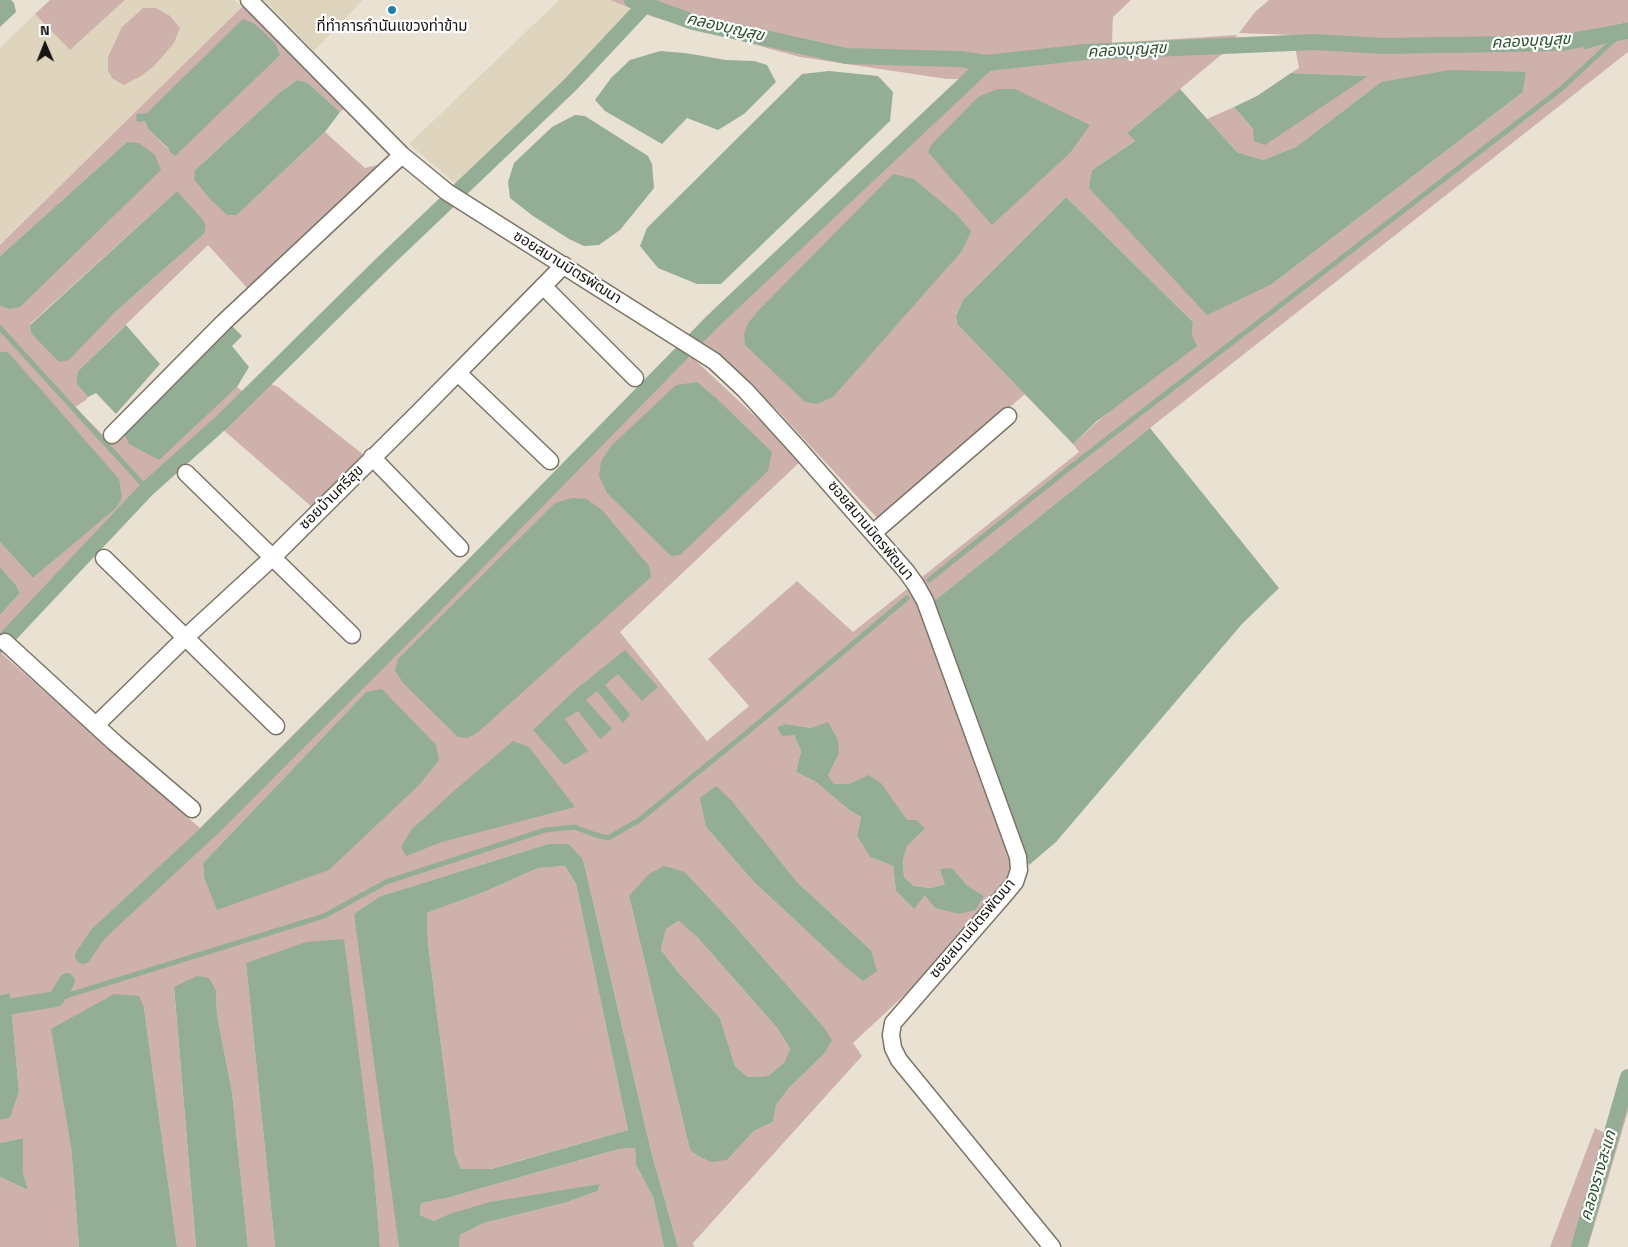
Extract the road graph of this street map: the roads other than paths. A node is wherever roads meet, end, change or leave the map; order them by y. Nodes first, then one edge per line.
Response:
1 (249, 0) edge
2 (402, 155) junction
3 (564, 265) junction
4 (543, 286) junction
5 (458, 373) junction
6 (635, 378) dead end
7 (1008, 416) dead end
8 (112, 435) dead end
9 (372, 458) junction
10 (550, 461) dead end
11 (186, 473) dead end
12 (873, 534) junction
13 (460, 548) dead end
14 (273, 557) junction
15 (104, 558) dead end
16 (352, 635) dead end
17 (186, 637) junction
18 (5, 642) dead end
19 (96, 725) junction
20 (276, 726) dead end
21 (192, 808) dead end
22 (1052, 1247) edge

1 - 2 street, ซอยสมานมิตรพัฒนา
2 - 3 street, ซอยสมานมิตรพัฒนา
2 - 8 street
3 - 4 street, ซอยบ้านศรีสุข
3 - 12 street, ซอยสมานมิตรพัฒนา
4 - 5 street, ซอยบ้านศรีสุข
4 - 6 street
5 - 9 street, ซอยบ้านศรีสุข
5 - 10 street
7 - 12 street
9 - 13 street
9 - 14 street, ซอยบ้านศรีสุข
11 - 14 street
12 - 22 street, ซอยสมานมิตรพัฒนา
14 - 16 street
14 - 17 street, ซอยบ้านศรีสุข
15 - 17 street
17 - 19 street, ซอยบ้านศรีสุข
17 - 20 street
18 - 19 street
19 - 21 street

